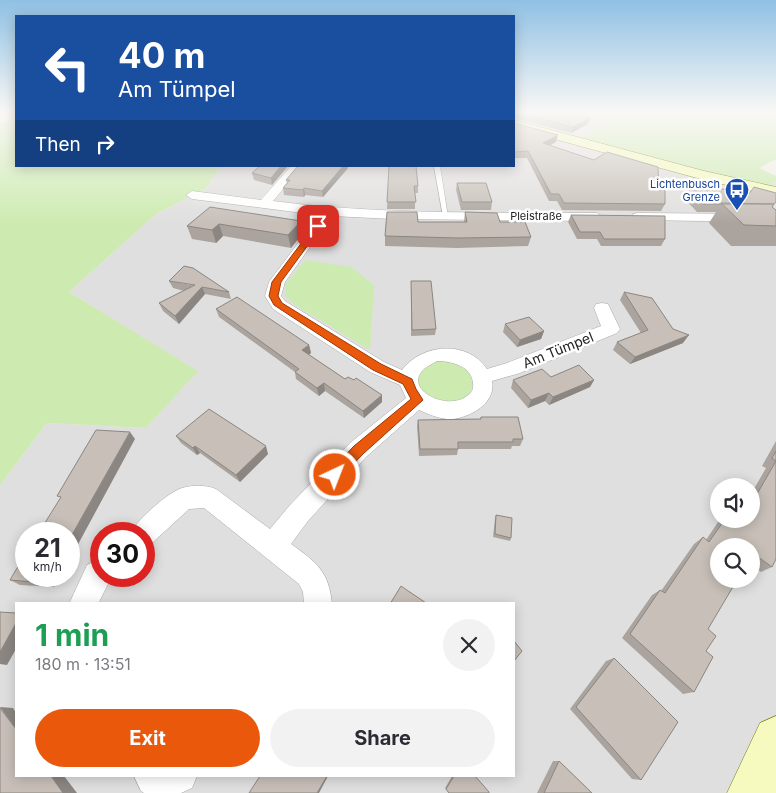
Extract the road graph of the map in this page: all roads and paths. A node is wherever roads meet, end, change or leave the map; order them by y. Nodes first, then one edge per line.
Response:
1 (610, 150) edge
2 (296, 167) edge
3 (437, 167) edge
4 (776, 192) edge
5 (192, 195) dead end
6 (263, 205) junction
7 (328, 212) junction
8 (446, 216) junction
9 (776, 218) edge
10 (602, 308) dead end
11 (482, 377) junction
12 (413, 391) junction
13 (155, 523) edge
14 (274, 546) junction
15 (92, 587) edge
16 (85, 602) edge
17 (318, 602) edge
18 (776, 739) edge
19 (152, 777) edge
20 (166, 777) edge
21 (752, 793) edge

1 - 4 street
2 - 6 street
3 - 8 lane
5 - 6 street, Pleistraße
6 - 7 street, Pleistraße
7 - 8 street, Pleistraße
7 - 12 street
8 - 9 street, Pleistraße
10 - 11 street, Am Tümpel
11 - 12 street
11 - 12 street
12 - 14 street
13 - 14 street
14 - 17 street
15 - 16 street
18 - 21 street
19 - 20 street

